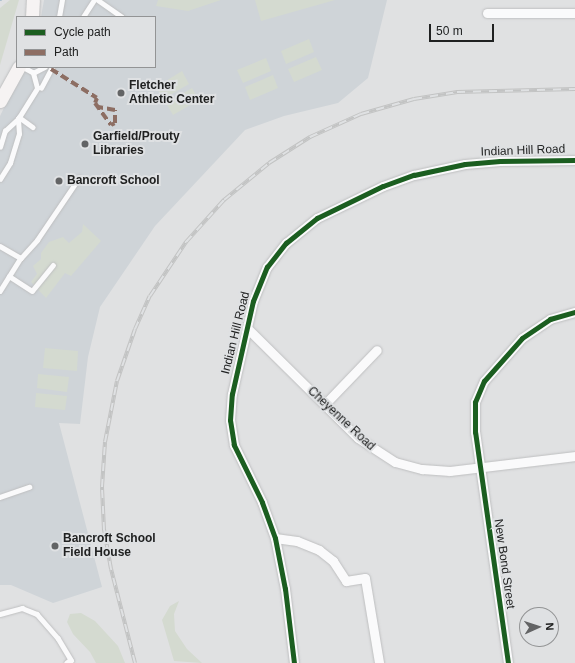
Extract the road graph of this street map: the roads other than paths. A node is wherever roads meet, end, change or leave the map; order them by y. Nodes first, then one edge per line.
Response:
1 (33, 0) edge
2 (62, 0) edge
3 (94, 0) edge
4 (98, 0) edge
5 (487, 13) dead end
6 (575, 13) edge
7 (32, 16) edge
8 (59, 16) edge
9 (84, 16) edge
10 (121, 16) edge
11 (19, 68) edge
12 (22, 68) edge
13 (43, 68) edge
14 (51, 68) edge
15 (33, 74) junction
16 (37, 88) junction
17 (0, 101) edge
18 (19, 118) junction
19 (33, 127) dead end
20 (0, 147) edge
21 (575, 160) edge
22 (79, 178) dead end
23 (0, 179) edge
24 (0, 246) edge
25 (21, 258) junction
26 (53, 265) dead end
27 (9, 276) junction
28 (0, 291) edge
29 (575, 312) edge
30 (247, 328) junction
31 (377, 350) dead end
32 (324, 405) junction
33 (575, 456) edge
34 (480, 467) junction
35 (29, 486) dead end
36 (0, 497) edge
37 (274, 538) junction
38 (0, 614) edge
39 (67, 663) edge
40 (294, 663) edge
41 (379, 663) edge
42 (508, 663) edge

1 - 7 main road
2 - 8 lane
3 - 9 lane
4 - 10 lane
5 - 6 street
11 - 17 main road
12 - 15 lane
13 - 15 lane
14 - 16 lane
15 - 16 lane
16 - 18 lane
18 - 19 lane
18 - 20 lane
18 - 23 lane
21 - 30 street, Indian Hill Road
22 - 25 lane
24 - 25 lane
25 - 27 lane
26 - 27 lane
27 - 28 lane
29 - 34 street, New Bond Street
30 - 32 street, Cheyenne Road
30 - 37 street, Indian Hill Road
31 - 32 street
32 - 34 street, Cheyenne Road
33 - 34 street, Cheyenne Road
34 - 42 street, New Bond Street
35 - 36 lane
37 - 40 street, Indian Hill Road
37 - 41 street
38 - 39 lane

